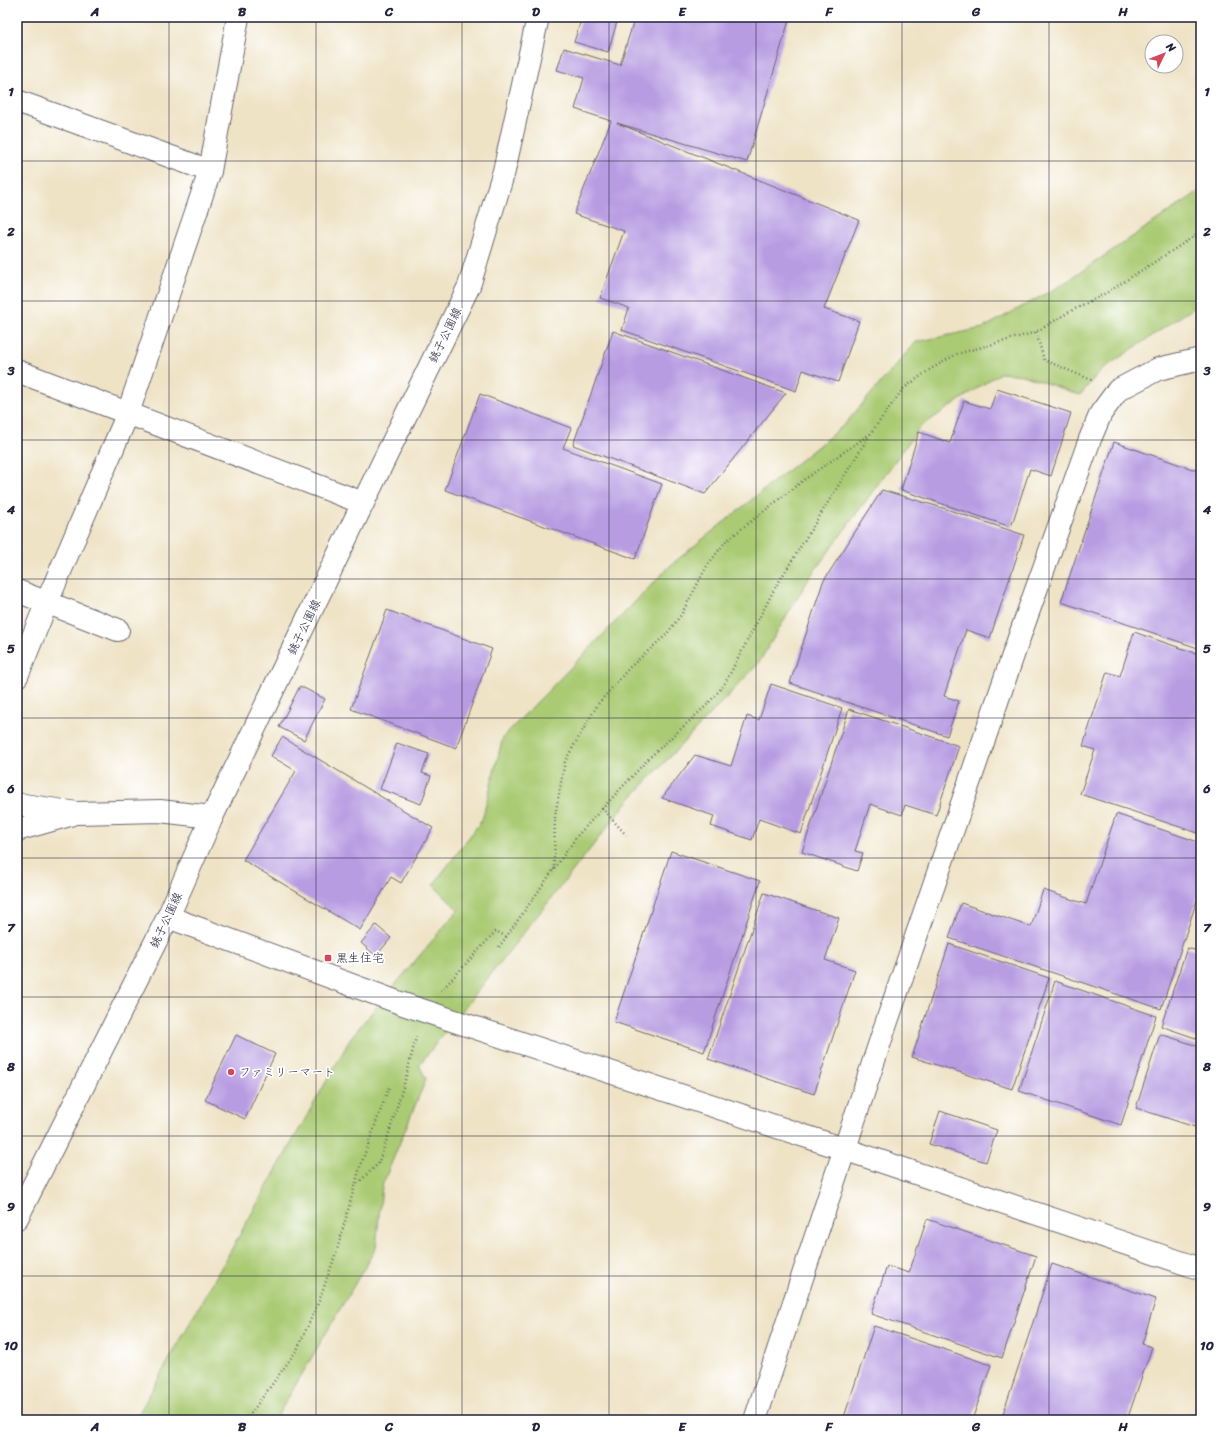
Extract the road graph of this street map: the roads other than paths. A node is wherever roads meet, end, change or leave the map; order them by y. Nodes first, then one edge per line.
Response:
1 (238, 17) edge
2 (538, 17) edge
3 (17, 101) edge
4 (210, 171) junction
5 (1201, 359) edge
6 (17, 371) edge
7 (128, 413) junction
8 (363, 503) junction
9 (17, 591) edge
10 (46, 602) junction
11 (118, 630) dead end
12 (17, 676) edge
13 (17, 804) edge
14 (77, 813) junction
15 (212, 817) junction
16 (17, 830) edge
17 (168, 917) junction
18 (844, 1148) junction
19 (17, 1218) edge
20 (1201, 1269) edge
21 (755, 1420) edge

1 - 4 street
2 - 8 street, 銚子公園線
3 - 4 street
4 - 7 street
5 - 18 street
6 - 7 street
7 - 8 street
7 - 10 street
8 - 15 street, 銚子公園線
9 - 10 street
10 - 11 street
10 - 12 street
13 - 14 street
14 - 15 street
14 - 16 street
15 - 17 street, 銚子公園線
17 - 18 street
17 - 19 street, 銚子公園線
18 - 20 street
18 - 21 street

